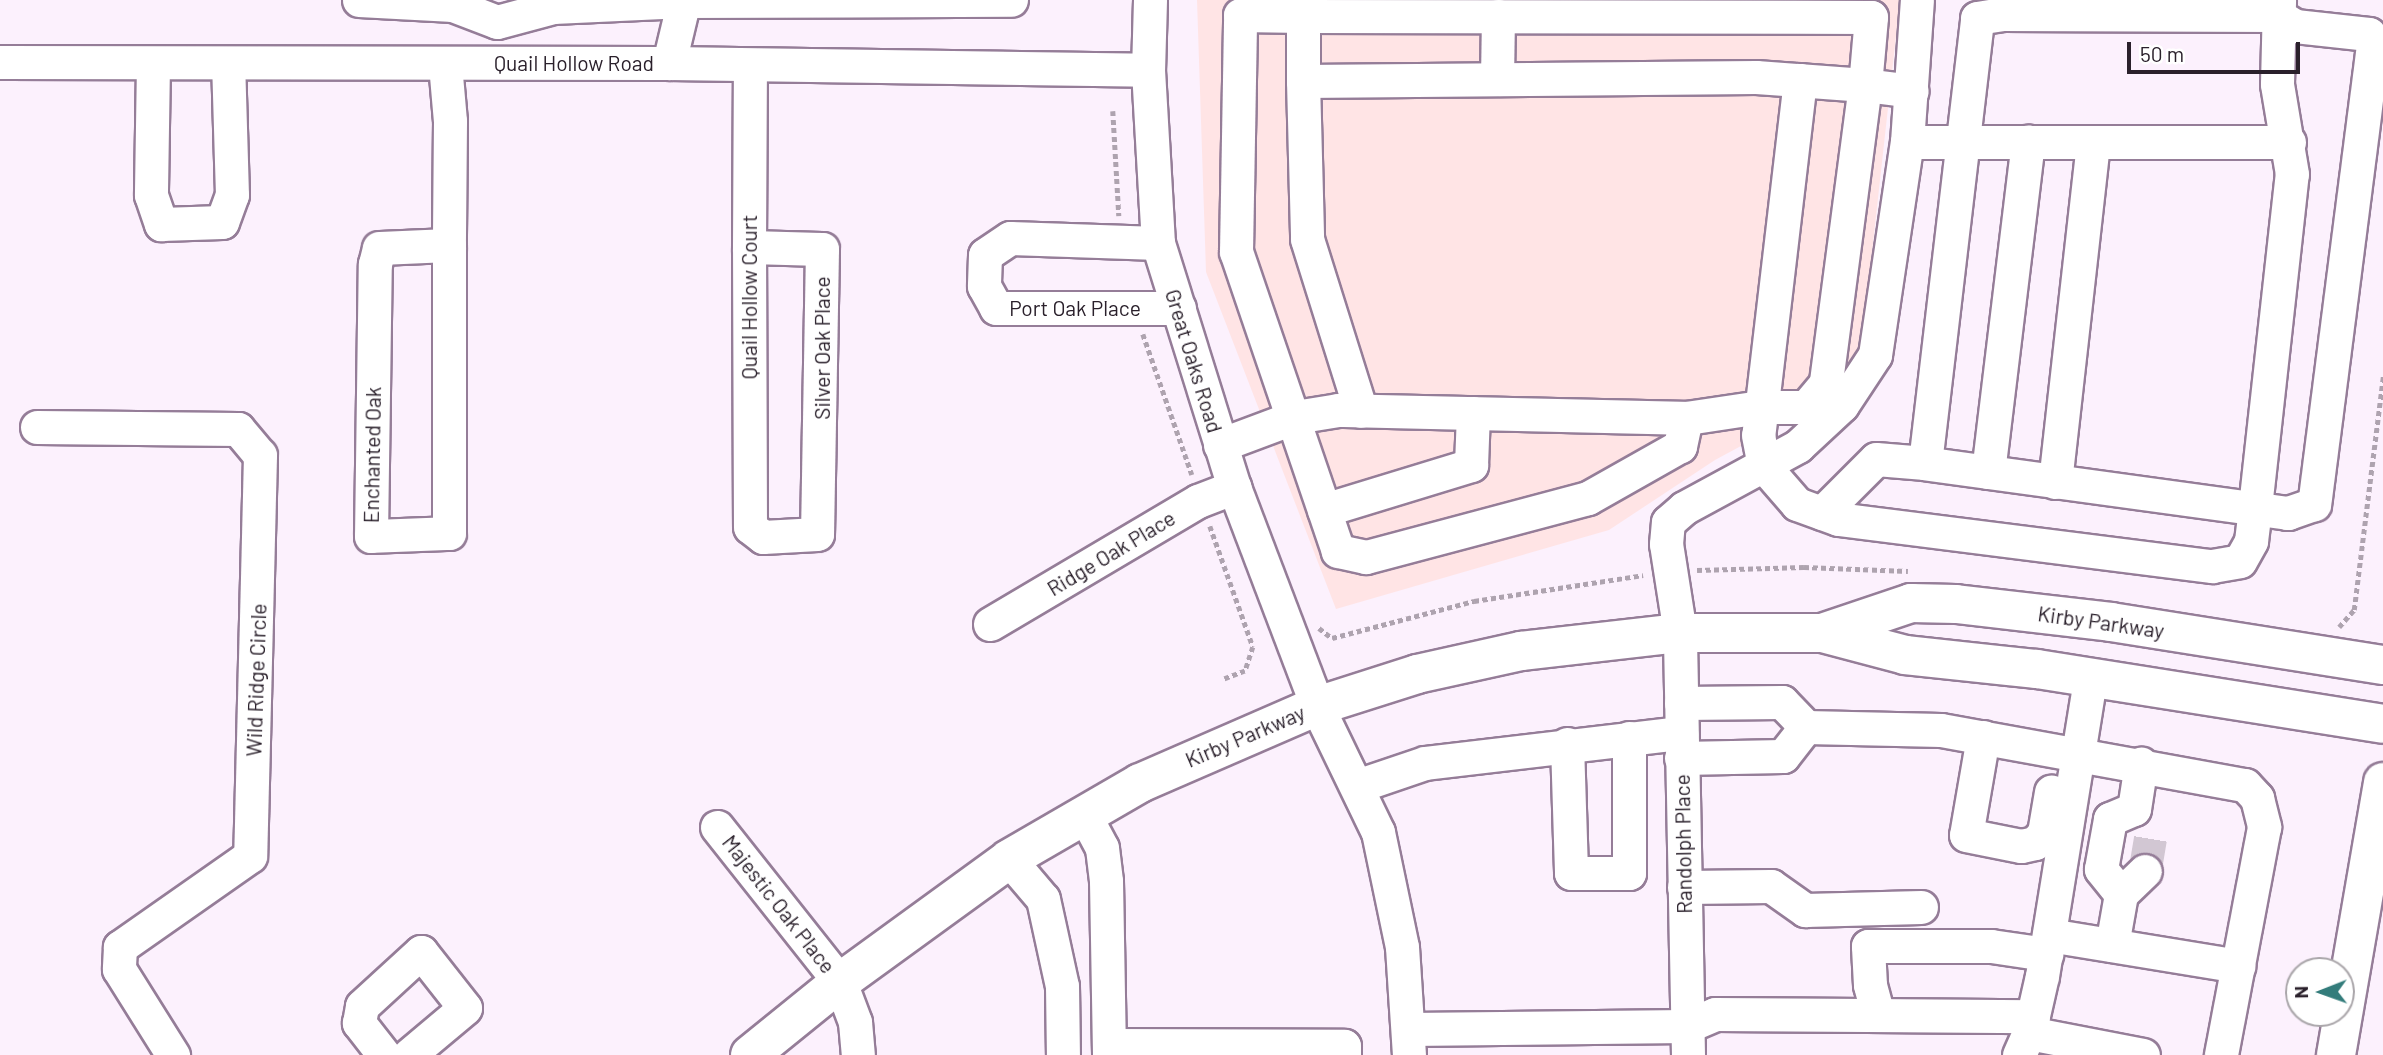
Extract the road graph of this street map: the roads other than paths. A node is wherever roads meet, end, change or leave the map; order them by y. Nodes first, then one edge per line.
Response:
1 (359, 0) edge
2 (1011, 0) edge
3 (1150, 0) edge
4 (1917, 0) edge
5 (684, 1) edge
6 (2278, 7) edge
7 (1304, 8) edge
8 (1498, 16) junction
9 (0, 62) edge
10 (153, 63) junction
11 (228, 63) junction
12 (669, 63) junction
13 (445, 64) junction
14 (750, 66) junction
15 (1148, 70) junction
16 (1497, 79) junction
17 (1800, 80) junction
18 (1303, 81) junction
19 (1864, 85) junction
20 (1912, 91) junction
21 (2028, 141) junction
22 (1907, 142) junction
23 (1961, 142) junction
24 (2093, 142) junction
25 (2290, 142) junction
26 (1158, 243) junction
27 (449, 245) junction
28 (748, 247) junction
29 (1179, 308) junction
30 (1760, 407) junction
31 (1361, 411) junction
32 (1473, 413) junction
33 (1295, 417) junction
34 (1686, 418) junction
35 (37, 427) dead end
36 (1220, 445) junction
37 (1925, 463) junction
38 (1764, 466) junction
39 (1988, 472) junction
40 (2055, 482) junction
41 (1234, 487) junction
42 (2255, 507) junction
43 (1324, 510) junction
44 (1822, 513) junction
45 (750, 527) joint
46 (990, 624) dead end
47 (1680, 633) junction
48 (1822, 634) junction
49 (2383, 665) edge
50 (2090, 678) junction
51 (1317, 706) junction
52 (2383, 724) edge
53 (1806, 726) junction
54 (1681, 732) junction
55 (1983, 737) junction
56 (1629, 738) junction
57 (1567, 744) junction
58 (2068, 752) junction
59 (2141, 764) junction
60 (2383, 782) edge
61 (1357, 786) junction
62 (1084, 814) junction
63 (717, 827) dead end
64 (1009, 859) junction
65 (1684, 887) junction
66 (1921, 907) dead end
67 (2047, 945) junction
68 (2112, 945) junction
69 (2238, 966) junction
70 (840, 982) junction
71 (1878, 1015) junction
72 (2041, 1040) edge
73 (1688, 1041) edge
74 (1409, 1042) edge
75 (1109, 1050) edge
76 (173, 1055) edge
77 (384, 1055) edge
78 (409, 1055) edge
79 (750, 1055) edge
80 (858, 1055) edge
81 (1063, 1055) edge
82 (1344, 1055) edge
83 (2143, 1055) edge
84 (2221, 1055) edge
85 (2336, 1055) edge

1 - 5 street
2 - 5 street
3 - 15 street, Great Oaks Road
4 - 20 street
5 - 12 street
6 - 23 street
6 - 25 street
6 - 42 street
7 - 8 street
7 - 18 street
7 - 33 street
8 - 16 street
8 - 19 street
9 - 10 street, Quail Hollow Road
10 - 11 street, Quail Hollow Road
10 - 11 street
11 - 13 street, Quail Hollow Road
12 - 13 street, Quail Hollow Road
12 - 14 street, Quail Hollow Road
13 - 27 street, Enchanted Oak
14 - 15 street, Quail Hollow Road
14 - 28 street, Quail Hollow Court
15 - 26 street, Great Oaks Road
16 - 17 street
16 - 18 street
17 - 19 street
17 - 30 street
18 - 31 street
19 - 20 street
19 - 30 street
20 - 22 street
21 - 23 street
21 - 24 street
21 - 39 street
22 - 23 street
22 - 38 street
23 - 37 street
24 - 25 street
24 - 40 street
25 - 42 street
26 - 29 street, Great Oaks Road
26 - 29 street, Port Oak Place
27 - 27 street, Enchanted Oak
28 - 45 street, Quail Hollow Court
28 - 45 street, Silver Oak Place
29 - 36 street, Great Oaks Road
30 - 34 street
30 - 38 street
31 - 32 street
31 - 33 street
32 - 34 street
32 - 43 street
33 - 36 street
33 - 43 street
34 - 43 street
35 - 76 street, Wild Ridge Circle
36 - 41 street, Great Oaks Road
37 - 39 street
37 - 44 street
38 - 44 street
38 - 47 street, Randolph Place
39 - 40 street
40 - 42 street
41 - 46 street, Ridge Oak Place
41 - 51 street, Great Oaks Road
42 - 44 street
47 - 48 main road, Kirby Parkway
47 - 51 main road, Kirby Parkway
47 - 54 street, Randolph Place
48 - 49 main road, Kirby Parkway
48 - 50 main road, Kirby Parkway
50 - 52 main road, Kirby Parkway
50 - 58 street
51 - 61 street, Great Oaks Road
51 - 62 main road, Kirby Parkway
53 - 54 street
53 - 54 street
53 - 55 street
54 - 56 street
54 - 65 street, Randolph Place
55 - 58 street
55 - 58 street
56 - 57 street
56 - 57 street
57 - 61 street
58 - 59 street
58 - 67 street
59 - 68 street
59 - 69 street
60 - 85 main road
61 - 74 street, Great Oaks Road
62 - 64 main road, Kirby Parkway
62 - 75 street
63 - 70 street, Majestic Oak Place
64 - 70 main road, Kirby Parkway
64 - 81 street
65 - 66 street
65 - 73 street, Randolph Place
67 - 68 street
67 - 71 street
67 - 72 street
68 - 69 street
69 - 84 street
70 - 79 main road, Kirby Parkway
70 - 80 street, Majestic Oak Place
71 - 72 street
71 - 73 street
72 - 83 street
73 - 74 street
75 - 82 street
77 - 78 street

